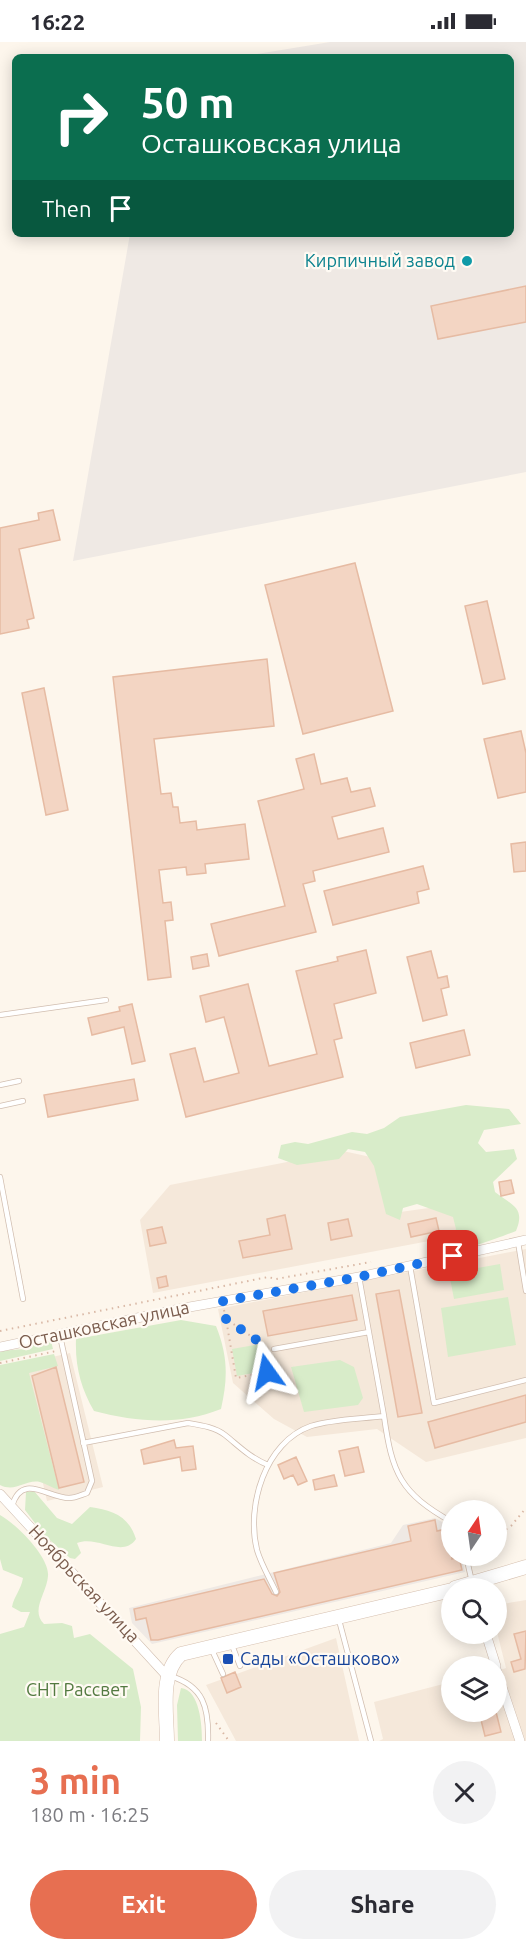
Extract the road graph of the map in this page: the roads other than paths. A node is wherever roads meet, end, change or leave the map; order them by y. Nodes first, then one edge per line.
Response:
1 (106, 1000) dead end
2 (0, 1015) edge
3 (19, 1081) dead end
4 (0, 1085) edge
5 (23, 1101) dead end
6 (0, 1106) edge
7 (0, 1177) edge
8 (522, 1241) edge
9 (410, 1266) junction
10 (359, 1277) junction
11 (526, 1291) edge
12 (23, 1299) dead end
13 (369, 1332) junction
14 (60, 1336) junction
15 (0, 1347) edge
16 (274, 1349) dead end
17 (526, 1380) edge
18 (384, 1416) junction
19 (83, 1443) junction
20 (268, 1465) junction
21 (0, 1494) edge
22 (11, 1507) junction
23 (441, 1516) edge
24 (526, 1567) edge
25 (495, 1578) edge
26 (276, 1592) dead end
27 (441, 1592) edge
28 (339, 1617) junction
29 (231, 1642) junction
30 (211, 1647) junction
31 (240, 1666) dead end
32 (223, 1674) dead end
33 (167, 1676) junction
34 (507, 1701) edge
35 (167, 1741) edge
36 (208, 1741) edge
37 (371, 1741) edge
38 (520, 1741) edge

1 - 2 lane
3 - 4 lane
5 - 6 lane
7 - 12 lane
8 - 9 street, Осташковская улица
8 - 11 lane
9 - 10 street, Осташковская улица
9 - 17 lane
10 - 13 lane
10 - 14 street, Осташковская улица
13 - 16 lane
13 - 18 lane
14 - 15 street, Осташковская улица
14 - 19 lane
18 - 20 lane
18 - 23 lane
19 - 20 lane
19 - 22 lane
20 - 26 lane
21 - 22 street, Ноябрьская улица
22 - 33 street, Ноябрьская улица
24 - 25 street
27 - 28 street
28 - 29 street
28 - 37 lane
29 - 30 street
29 - 31 lane
30 - 32 lane
30 - 33 street
33 - 35 street
33 - 36 lane
34 - 38 street

